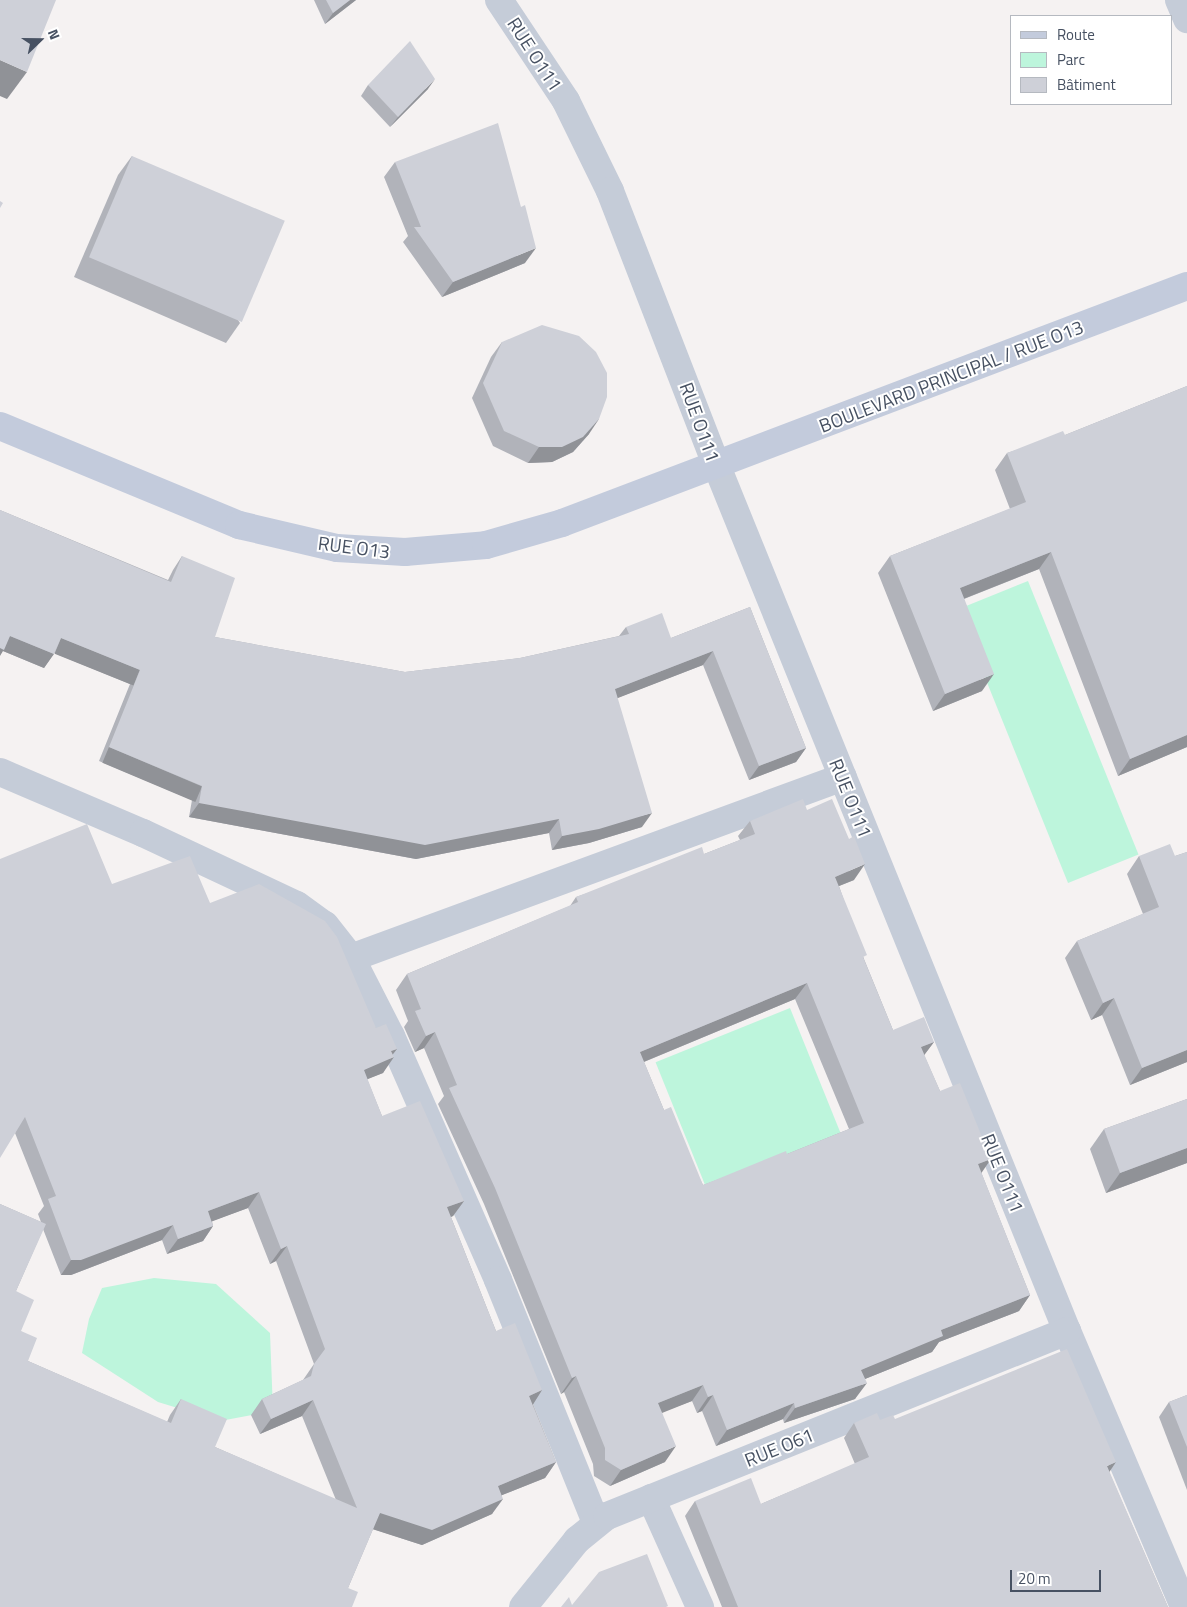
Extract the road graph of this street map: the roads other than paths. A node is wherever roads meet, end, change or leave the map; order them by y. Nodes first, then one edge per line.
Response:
1 (499, 0) edge
2 (1179, 0) edge
3 (1187, 18) edge
4 (1187, 286) edge
5 (0, 426) edge
6 (716, 464) junction
7 (0, 772) edge
8 (843, 777) junction
9 (351, 958) junction
10 (1067, 1331) junction
11 (652, 1498) junction
12 (596, 1523) junction
13 (523, 1607) edge
14 (700, 1607) edge
15 (1184, 1607) edge

1 - 6 street, RUE O111
2 - 3 street
4 - 6 main road, BOULEVARD PRINCIPAL / RUE O13
5 - 6 main road, RUE O13
6 - 8 street, RUE O111
7 - 9 street
8 - 9 street
8 - 10 street, RUE O111
9 - 12 street
10 - 11 street, RUE O61
10 - 15 street, RUE O111
11 - 12 street, RUE O61
11 - 14 street
12 - 13 street, RUE O61

